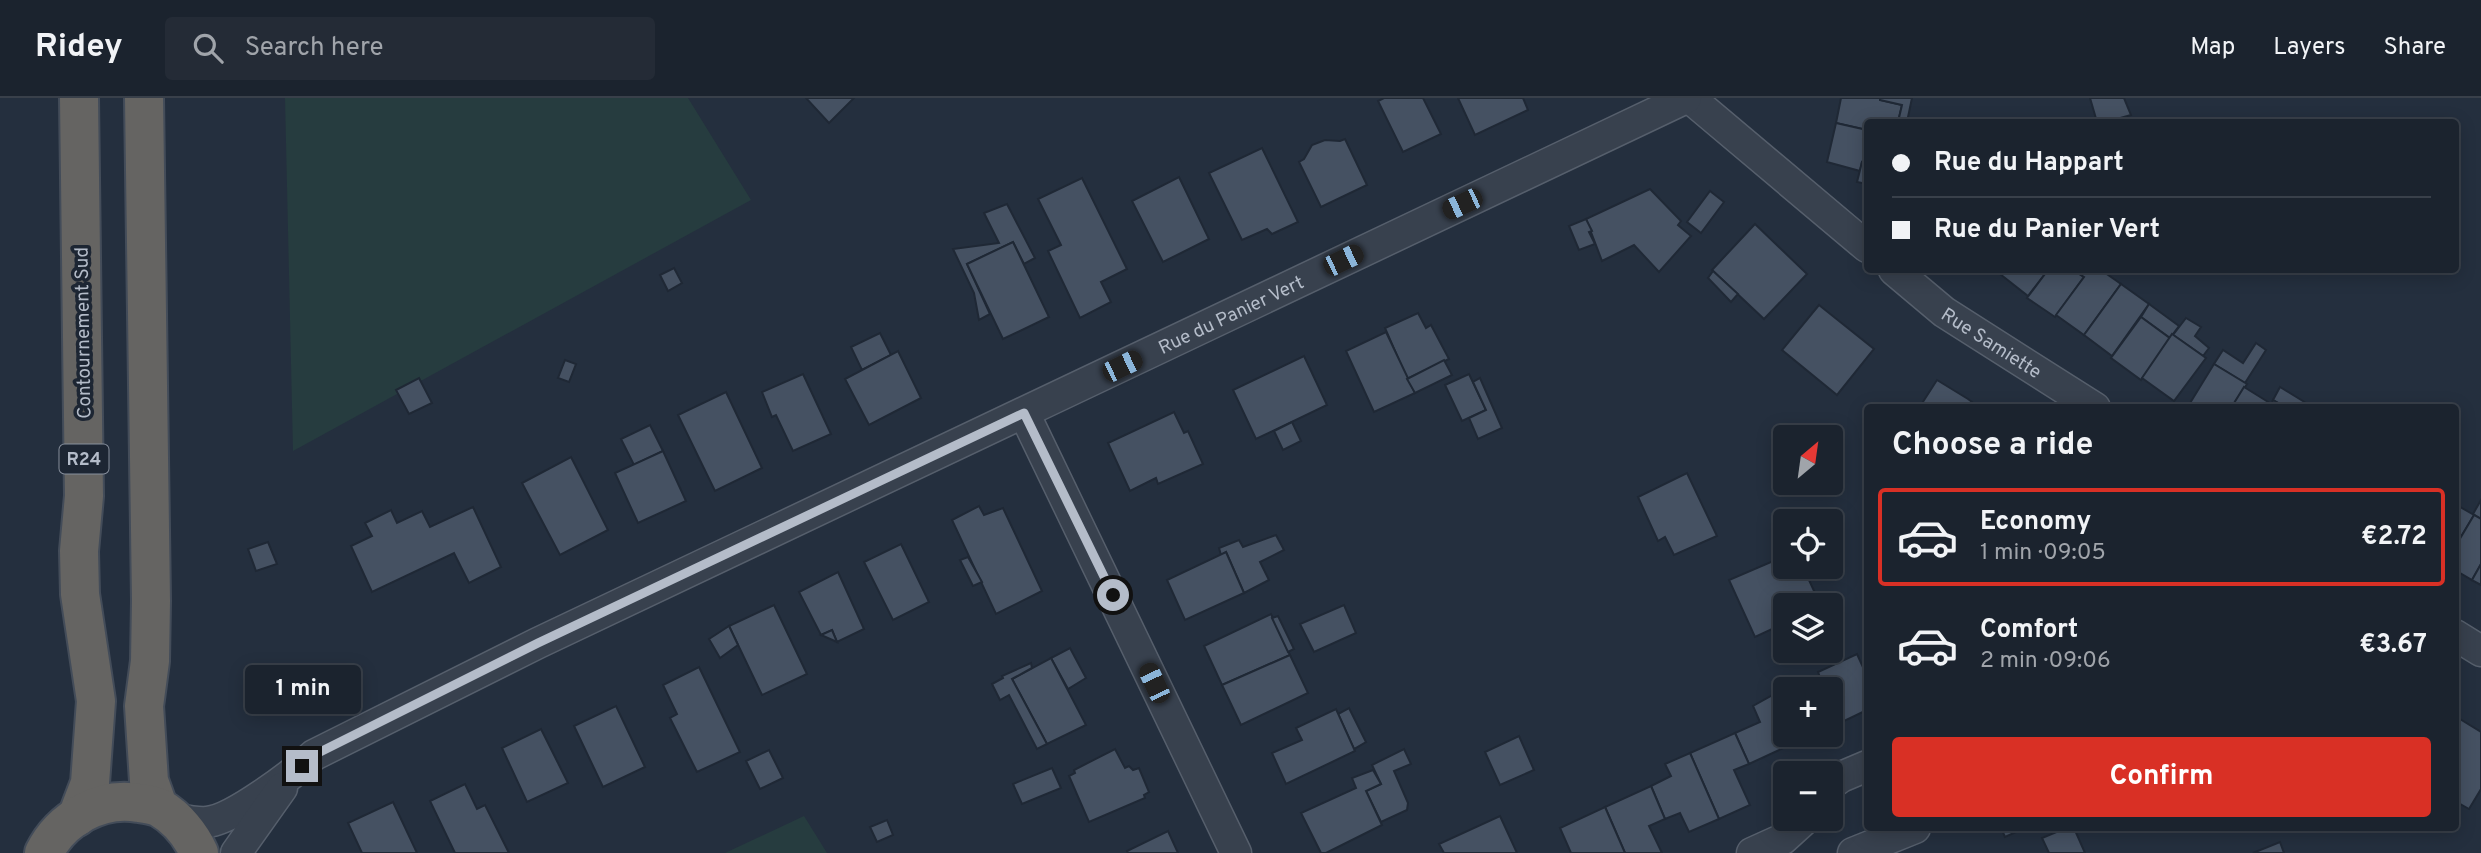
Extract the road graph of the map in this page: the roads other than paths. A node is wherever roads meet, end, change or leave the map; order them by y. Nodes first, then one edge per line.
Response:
1 (79, 98) edge
2 (144, 98) edge
3 (1688, 98) edge
4 (1864, 245) edge
5 (1898, 273) edge
6 (2089, 404) edge
7 (1024, 413) junction
8 (2459, 637) edge
9 (2481, 651) edge
10 (1864, 767) edge
11 (291, 776) junction
12 (1843, 776) edge
13 (166, 812) junction
14 (77, 817) junction
15 (1792, 831) edge
16 (1908, 831) edge
17 (44, 853) edge
18 (199, 853) edge
19 (236, 853) edge
20 (1236, 853) edge
21 (1752, 853) edge
22 (1853, 853) edge

1 - 14 highway, Contournement Sud / R24
2 - 13 highway
3 - 4 street
3 - 7 street, Rue du Panier Vert
5 - 6 street, Rue Samiette
7 - 11 street, Rue du Panier Vert
7 - 20 street
8 - 9 street
10 - 12 street
11 - 13 street, Rue du Panier Vert
11 - 19 street, Rue du Panier Vert
13 - 14 highway, R24
13 - 18 highway
14 - 17 highway, R24
15 - 21 street
16 - 22 street

